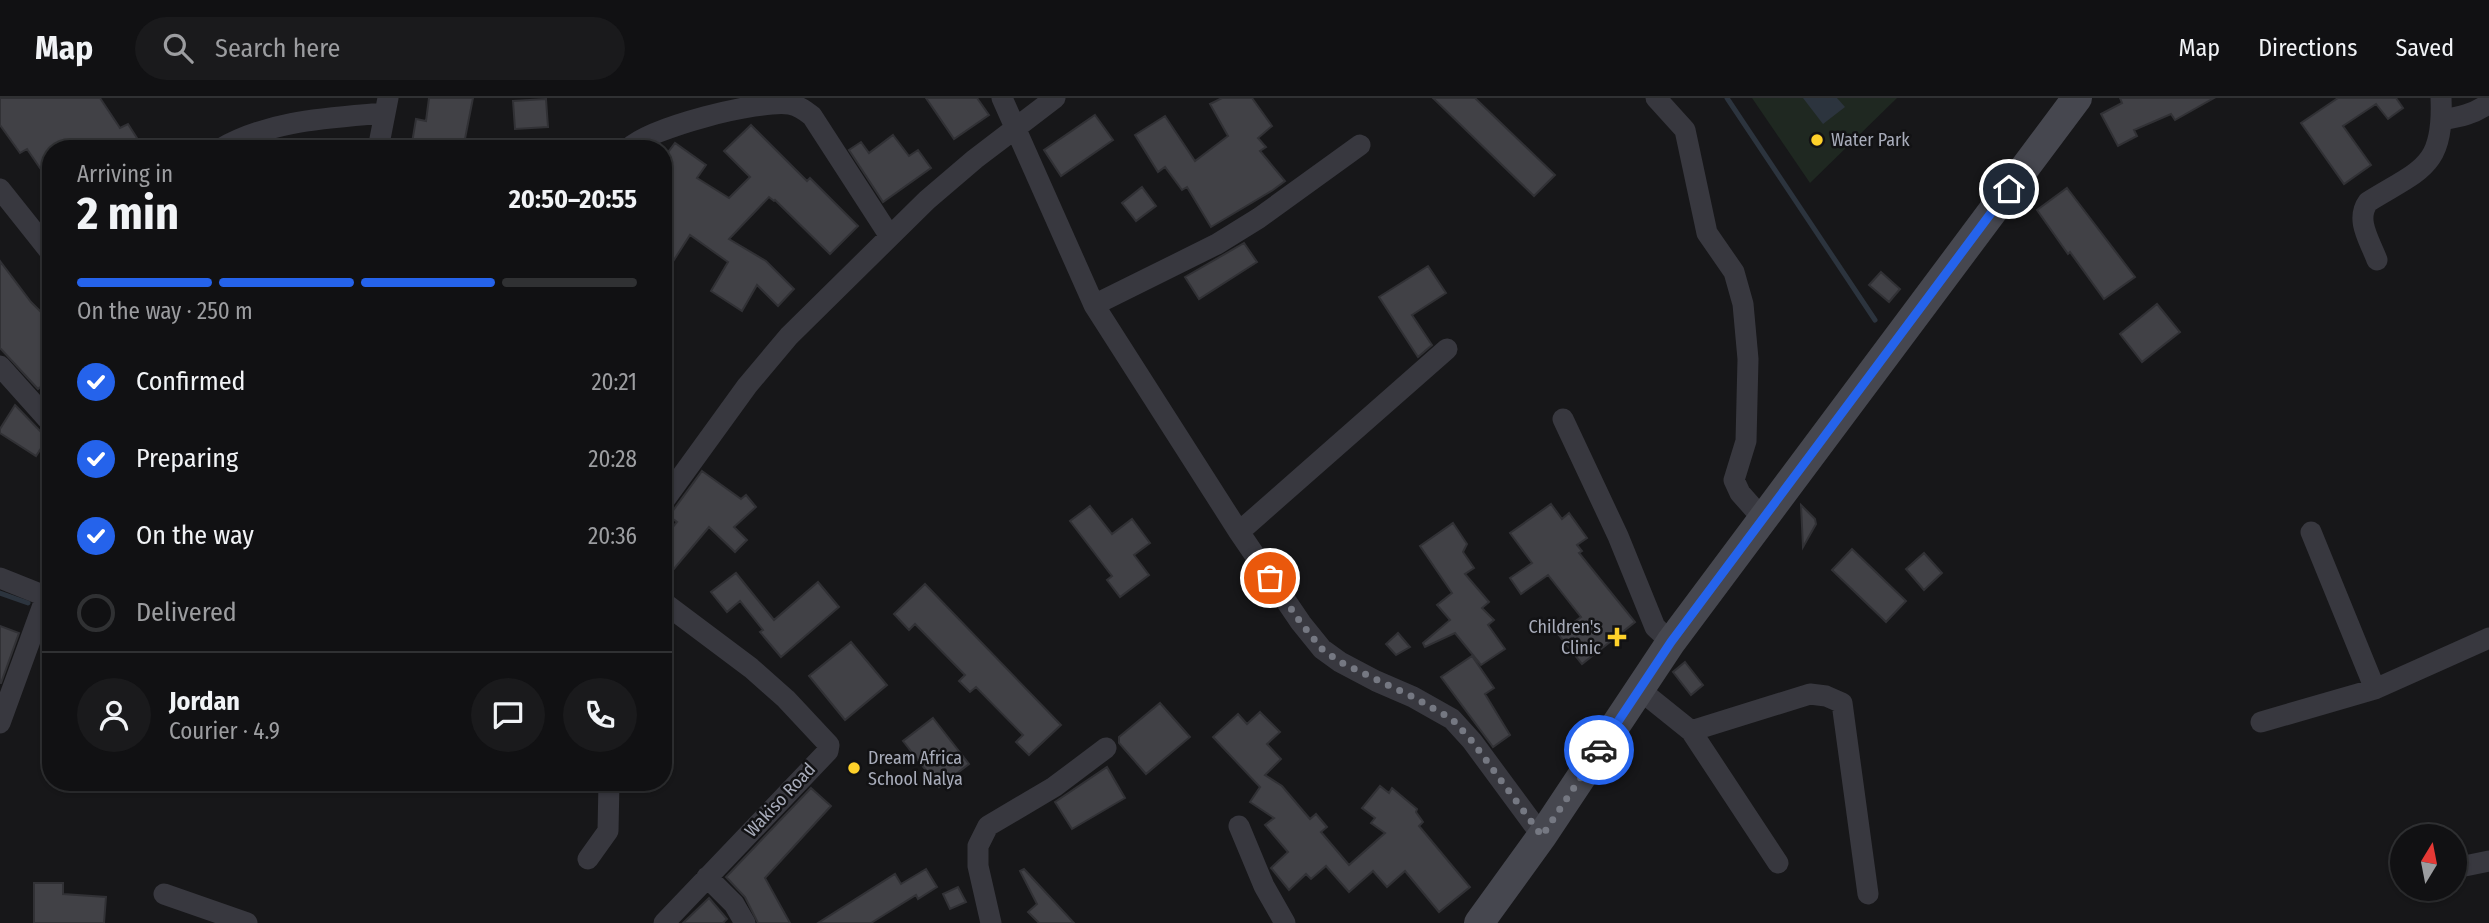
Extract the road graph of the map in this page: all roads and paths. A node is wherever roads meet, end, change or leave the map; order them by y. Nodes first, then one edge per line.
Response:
1 (1002, 98) edge
2 (1055, 98) edge
3 (1656, 98) edge
4 (2077, 98) edge
5 (2441, 98) edge
6 (2489, 103) edge
7 (387, 105) edge
8 (2442, 120) junction
9 (1016, 126) junction
10 (240, 140) edge
11 (379, 140) edge
12 (639, 140) edge
13 (1360, 145) dead end
14 (0, 189) edge
15 (890, 235) junction
16 (42, 242) edge
17 (2377, 260) dead end
18 (1094, 305) junction
19 (1447, 349) dead end
20 (0, 366) edge
21 (42, 413) edge
22 (1563, 419) dead end
23 (672, 490) edge
24 (1763, 519) junction
25 (1239, 532) junction
26 (2311, 532) dead end
27 (0, 578) edge
28 (42, 588) edge
29 (42, 607) edge
30 (672, 613) edge
31 (2489, 638) edge
32 (1671, 642) junction
33 (2375, 689) junction
34 (1640, 690) junction
35 (2261, 722) dead end
36 (0, 723) edge
37 (1691, 731) junction
38 (1106, 748) dead end
39 (609, 791) edge
40 (1240, 826) dead end
41 (1542, 836) junction
42 (588, 859) dead end
43 (2489, 861) edge
44 (1779, 863) dead end
45 (2468, 865) edge
46 (707, 877) junction
47 (164, 894) dead end
48 (1868, 894) dead end
49 (247, 923) edge
50 (664, 923) edge
51 (745, 923) edge
52 (990, 923) edge
53 (1285, 923) edge
54 (1479, 923) edge

1 - 9 street
2 - 9 street
3 - 24 street
4 - 24 main road
5 - 8 street
6 - 8 street
7 - 10 street
7 - 11 street
8 - 17 street
9 - 15 street
9 - 18 street
12 - 15 street
13 - 18 street
14 - 16 street
15 - 23 street
18 - 25 street
19 - 25 street
20 - 21 street
22 - 32 street
24 - 32 main road
25 - 41 street
26 - 33 street
27 - 28 street
29 - 36 street
30 - 46 street, Wakiso Road
31 - 33 street
32 - 34 main road
33 - 35 street
34 - 37 street
34 - 41 main road
37 - 44 street
37 - 48 street
38 - 52 street
39 - 42 street
40 - 53 street
41 - 54 main road
43 - 45 street
46 - 50 street, Wakiso Road
46 - 51 street
47 - 49 street

